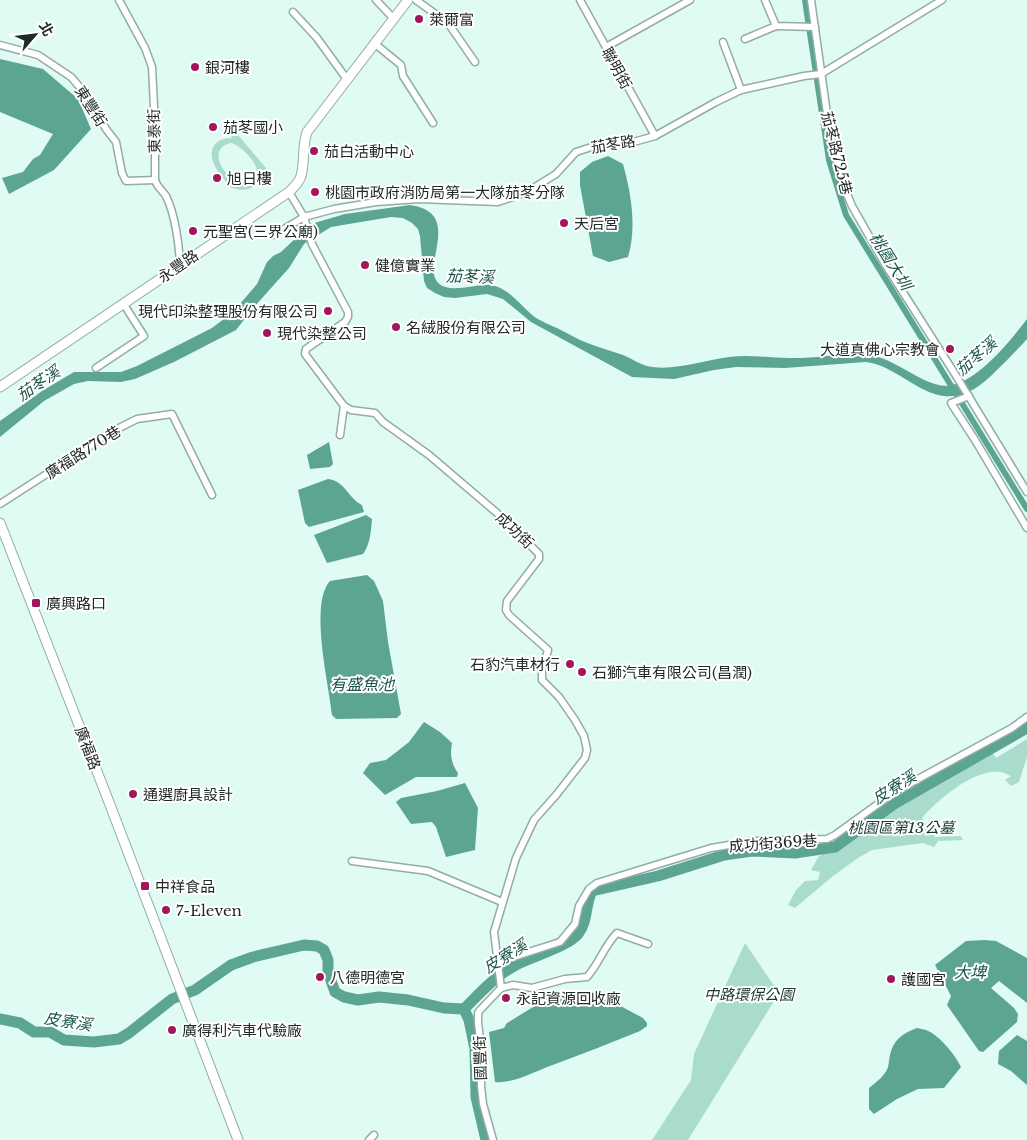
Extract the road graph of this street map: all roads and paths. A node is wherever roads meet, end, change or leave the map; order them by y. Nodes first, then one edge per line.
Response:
1 (119, 0) edge
2 (376, 0) edge
3 (408, 0) edge
4 (416, 0) edge
5 (580, 0) edge
6 (690, 0) edge
7 (765, 0) edge
8 (811, 0) edge
9 (942, 0) edge
10 (293, 12) dead end
11 (393, 18) junction
12 (776, 26) junction
13 (813, 27) junction
14 (745, 39) dead end
15 (723, 42) dead end
16 (374, 43) junction
17 (0, 45) edge
18 (606, 47) junction
19 (474, 62) dead end
20 (820, 74) junction
21 (346, 78) junction
22 (741, 90) junction
23 (433, 123) dead end
24 (655, 136) junction
25 (155, 180) junction
26 (289, 192) junction
27 (304, 217) junction
28 (274, 235) dead end
29 (180, 264) junction
30 (123, 303) junction
31 (96, 368) dead end
32 (0, 387) edge
33 (969, 396) junction
34 (344, 406) junction
35 (340, 436) dead end
36 (1027, 492) edge
37 (212, 495) dead end
38 (0, 504) edge
39 (0, 526) edge
40 (1027, 528) edge
41 (1027, 717) edge
42 (352, 862) dead end
43 (502, 902) junction
44 (648, 944) dead end
45 (498, 962) junction
46 (501, 986) junction
47 (238, 1140) edge
48 (493, 1140) edge

1 - 25 street, 東泰街
2 - 11 street
3 - 11 street, 永豐路
4 - 19 street
5 - 18 street, 聯明街
6 - 18 street
7 - 12 street
8 - 13 street, 茄苳路725巷
9 - 20 street
10 - 21 street
11 - 16 street, 永豐路
12 - 13 street
12 - 14 street
13 - 20 street, 茄苳路725巷
15 - 22 street
16 - 21 street, 永豐路
16 - 23 street
17 - 25 street, 東豐街
18 - 24 street, 聯明街
20 - 22 street, 茄苳路
20 - 33 street, 茄苳路725巷
21 - 26 street, 永豐路
22 - 24 street, 茄苳路
24 - 27 street, 茄苳路
25 - 29 street
26 - 27 street
26 - 29 street, 永豐路
27 - 28 street, 茄苳路
27 - 34 street
29 - 30 street, 永豐路
30 - 31 street
30 - 32 street, 永豐路
33 - 36 street, 茄苳路725巷
33 - 40 street
34 - 35 street
34 - 43 street, 成功街
37 - 38 street, 廣福路770巷
39 - 47 street, 廣福路
41 - 45 street, 成功街369巷
42 - 43 street
43 - 45 street, 成功街
44 - 46 street
45 - 46 street, 成功街
46 - 48 street, 國豐街

